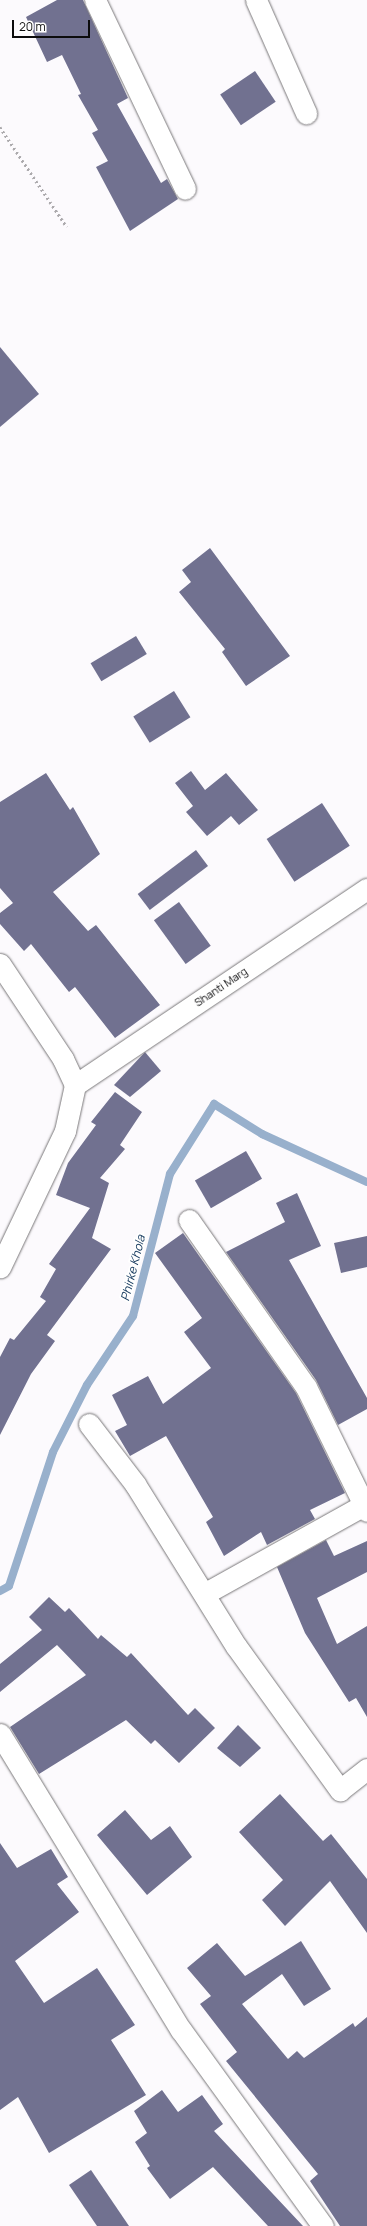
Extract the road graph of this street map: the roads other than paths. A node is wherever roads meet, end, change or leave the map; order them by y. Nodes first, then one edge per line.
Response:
1 (95, 0) edge
2 (256, 0) edge
3 (306, 113) dead end
4 (185, 190) dead end
5 (367, 889) edge
6 (0, 964) edge
7 (75, 1085) junction
8 (189, 1220) dead end
9 (0, 1266) edge
10 (89, 1424) dead end
11 (365, 1508) edge
12 (204, 1594) junction
13 (1, 1738) edge
14 (367, 1769) edge
15 (323, 2226) edge

1 - 4 street
2 - 3 street
5 - 7 street, Shanti Marg
6 - 7 street
7 - 9 street
8 - 11 street
10 - 12 street
11 - 12 street
12 - 14 street
13 - 15 street

